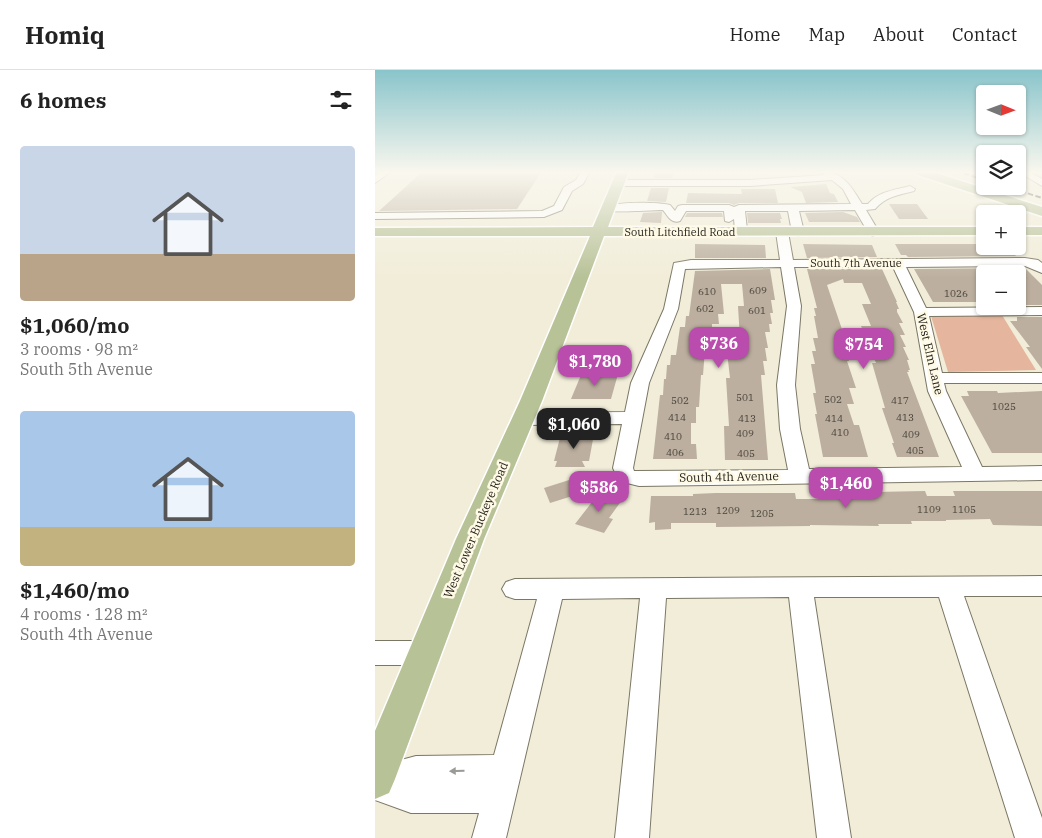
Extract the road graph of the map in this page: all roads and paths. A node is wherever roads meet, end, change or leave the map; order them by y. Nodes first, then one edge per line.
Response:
1 (559, 207) edge
2 (608, 207) edge
3 (662, 207) edge
4 (812, 207) edge
5 (860, 207) edge
6 (1027, 207) edge
7 (793, 208) junction
8 (1042, 212) edge
9 (375, 216) edge
10 (729, 219) dead end
11 (976, 231) edge
12 (1026, 231) edge
13 (1042, 231) edge
14 (375, 232) edge
15 (599, 232) junction
16 (741, 232) junction
17 (790, 232) junction
18 (873, 232) junction
19 (897, 262) junction
20 (788, 263) junction
21 (1038, 266) edge
22 (1042, 311) edge
23 (921, 312) junction
24 (934, 378) junction
25 (1042, 378) edge
26 (632, 418) junction
27 (523, 419) junction
28 (1042, 473) edge
29 (975, 474) junction
30 (800, 476) junction
31 (949, 586) junction
32 (1042, 586) edge
33 (800, 587) junction
34 (654, 588) junction
35 (515, 589) dead end
36 (552, 589) junction
37 (375, 653) edge
38 (425, 653) junction
39 (385, 726) edge
40 (375, 779) edge
41 (503, 783) junction
42 (375, 784) edge
43 (489, 838) edge
44 (632, 838) edge
45 (834, 838) edge
46 (1032, 838) edge

1 - 9 street
2 - 15 main road, West Lower Buckeye Road
3 - 10 street
4 - 7 street
5 - 18 street
6 - 8 main road
7 - 16 street
7 - 17 street
11 - 18 main road, South Litchfield Road
12 - 13 main road
14 - 15 main road, South Litchfield Road
15 - 16 main road, South Litchfield Road
15 - 27 main road, West Lower Buckeye Road
16 - 17 main road, South Litchfield Road
17 - 18 main road, South Litchfield Road
17 - 20 street
19 - 20 street, South 7th Avenue
19 - 21 street, South 7th Avenue
19 - 23 street, West Elm Lane
20 - 26 street, South 7th Avenue
20 - 30 street
22 - 23 street
23 - 24 street, West Elm Lane
24 - 25 street
24 - 29 street, West Elm Lane
26 - 27 street
26 - 30 street, South 4th Avenue
27 - 38 main road, West Lower Buckeye Road
28 - 29 street, South 4th Avenue
29 - 30 street, South 4th Avenue
31 - 32 street
31 - 33 street
31 - 46 street
33 - 34 street
33 - 45 street
34 - 36 street
34 - 44 street
35 - 36 street
36 - 41 street
37 - 38 street
38 - 39 main road, West Lower Buckeye Road
39 - 40 main road, West Lower Buckeye Road
41 - 42 street
41 - 43 street

